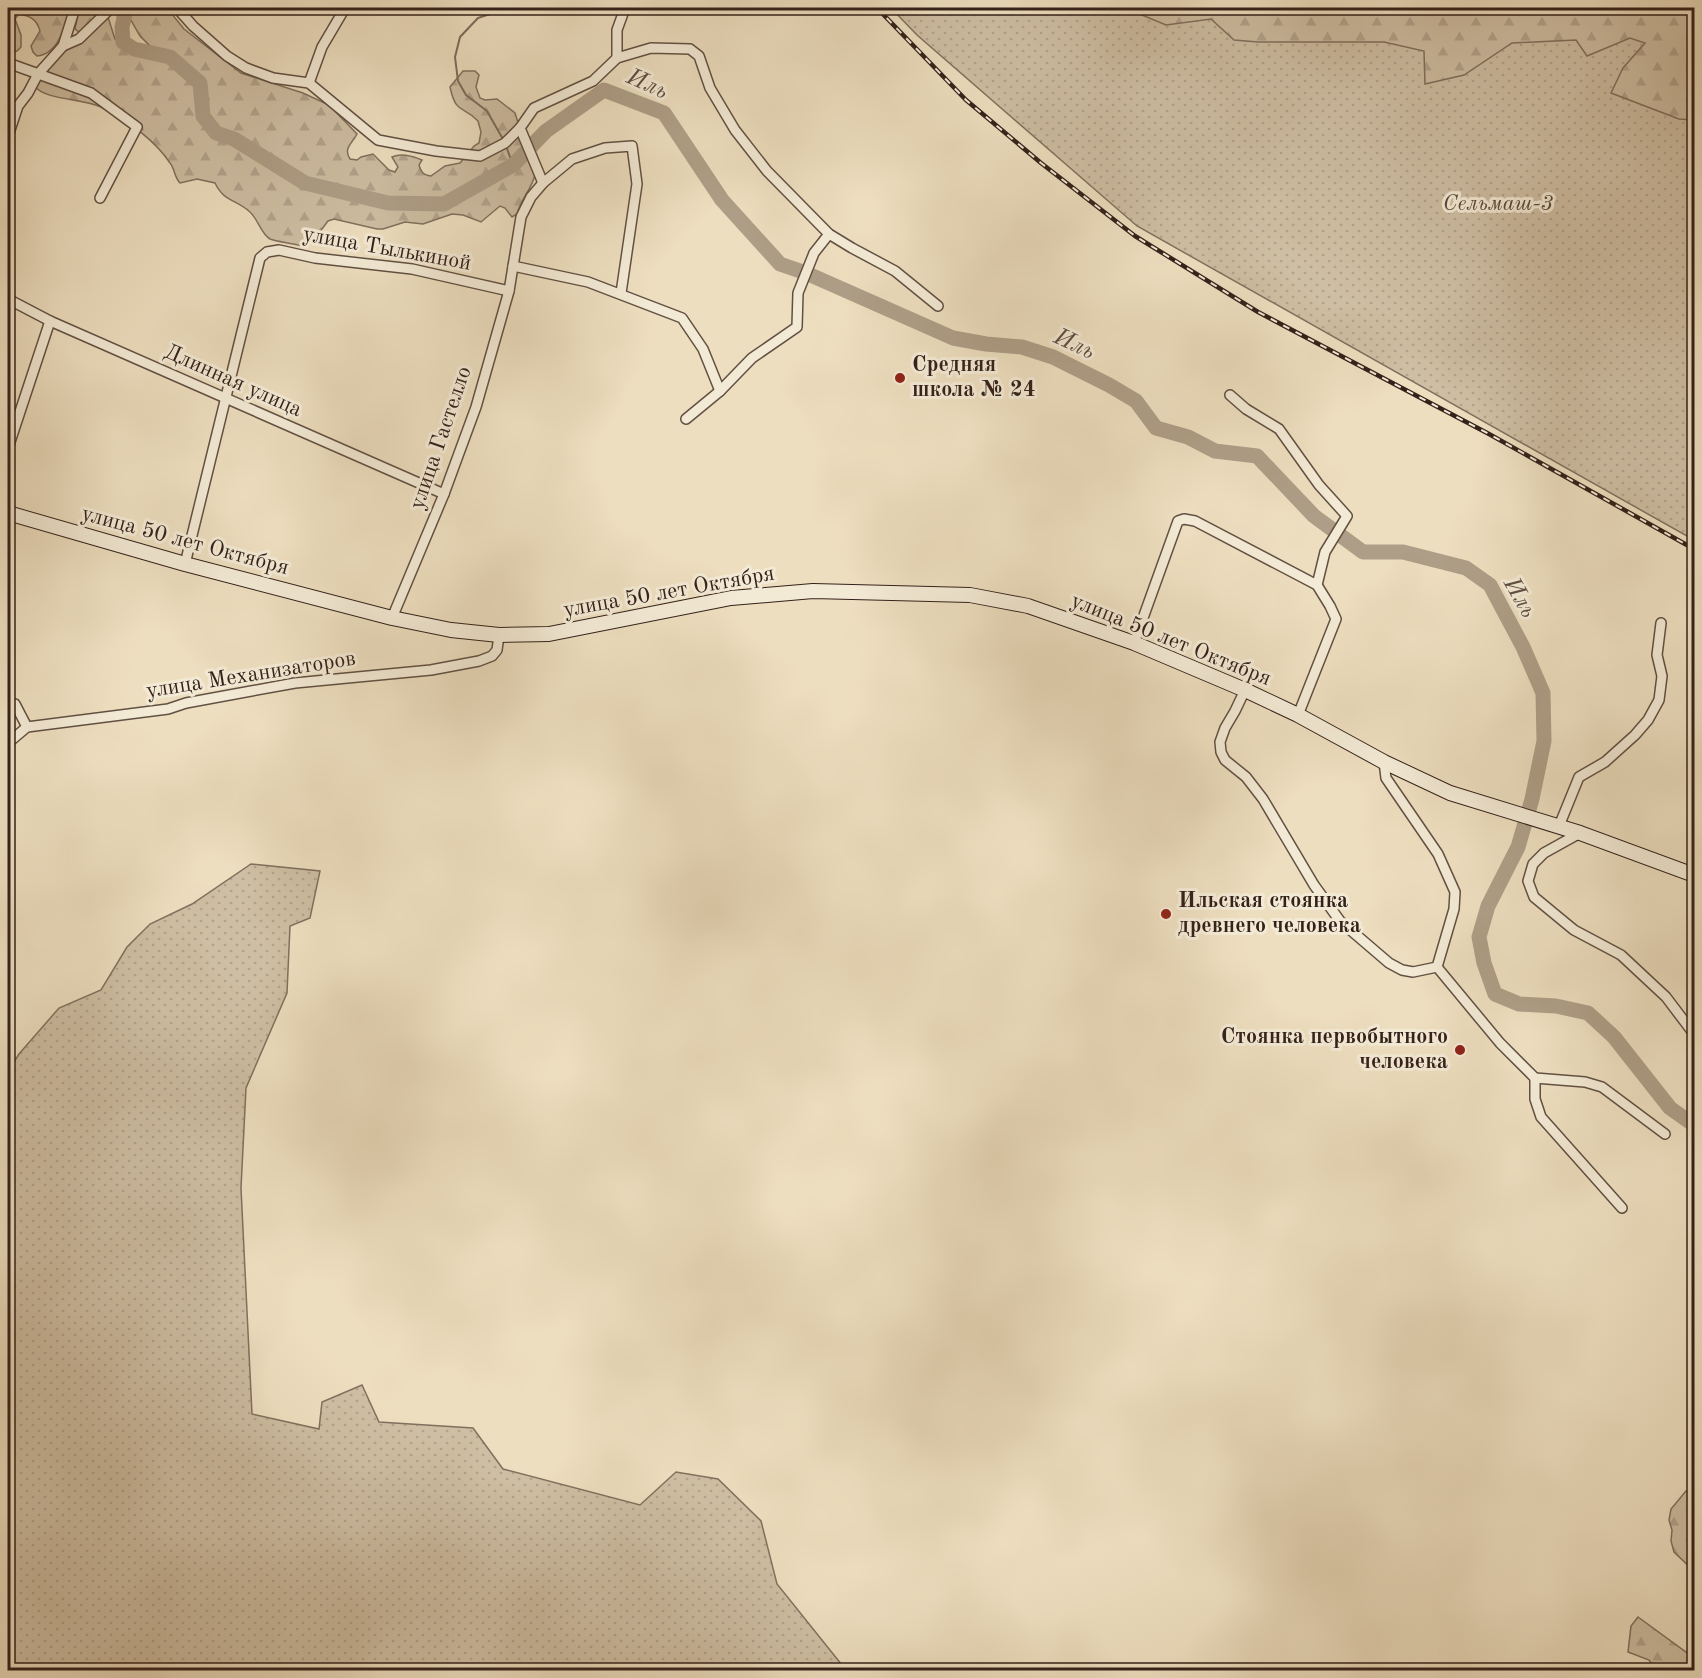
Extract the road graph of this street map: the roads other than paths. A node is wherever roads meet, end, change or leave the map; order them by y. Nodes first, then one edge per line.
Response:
1 (75, 8) edge
2 (177, 8) edge
3 (345, 8) edge
4 (625, 8) edge
5 (108, 11) edge
6 (63, 46) junction
7 (617, 58) junction
8 (8, 63) edge
9 (38, 74) junction
10 (309, 83) junction
11 (520, 128) junction
12 (8, 136) edge
13 (543, 183) junction
14 (100, 198) dead end
15 (830, 234) junction
16 (513, 267) junction
17 (509, 291) junction
18 (621, 293) junction
19 (8, 299) edge
20 (938, 306) dead end
21 (50, 321) junction
22 (720, 391) junction
23 (1230, 395) dead end
24 (227, 399) junction
25 (686, 419) dead end
26 (8, 448) edge
27 (444, 494) junction
28 (8, 513) edge
29 (185, 564) junction
30 (1317, 585) junction
31 (392, 618) junction
32 (1661, 623) dead end
33 (499, 635) junction
34 (1134, 643) junction
35 (1245, 690) junction
36 (8, 693) edge
37 (11, 703) edge
38 (1298, 715) junction
39 (27, 727) junction
40 (8, 743) edge
41 (1384, 762) junction
42 (1554, 825) junction
43 (1580, 833) junction
44 (1695, 875) edge
45 (1437, 967) junction
46 (1695, 1034) edge
47 (1535, 1078) junction
48 (1665, 1134) dead end
49 (1622, 1208) dead end

1 - 6 street
2 - 10 street
3 - 10 street
4 - 7 street
5 - 6 street
6 - 9 street
7 - 11 street
7 - 15 street
8 - 9 street
9 - 12 street
9 - 14 street
10 - 11 street
11 - 13 street
13 - 16 street, улица Гастелло
13 - 18 street, улица Гастелло
15 - 20 street
15 - 22 street
16 - 17 street, улица Гастелло
16 - 18 street
17 - 24 street, улица Тылькиной
17 - 27 street, улица Гастелло
18 - 22 street
19 - 21 street, Длинная улица
21 - 24 street, Длинная улица
21 - 26 street
22 - 25 street
23 - 30 street
24 - 27 street, Длинная улица
24 - 29 street
27 - 31 street, улица Гастелло
28 - 29 street, улица 50 лет Октября
29 - 31 street, улица 50 лет Октября
30 - 34 street
30 - 38 street
31 - 33 street, улица 50 лет Октября
32 - 42 street
33 - 34 street, улица 50 лет Октября
33 - 39 street, улица Механизаторов
34 - 35 street, улица 50 лет Октября
35 - 38 street, улица 50 лет Октября
35 - 45 street
36 - 37 street
37 - 39 street
38 - 41 street, улица 50 лет Октября
39 - 40 street
41 - 42 street, улица 50 лет Октября
41 - 45 street
42 - 43 street, улица 50 лет Октября
43 - 44 street, улица 50 лет Октября
43 - 46 street
45 - 47 street
47 - 48 street
47 - 49 street

